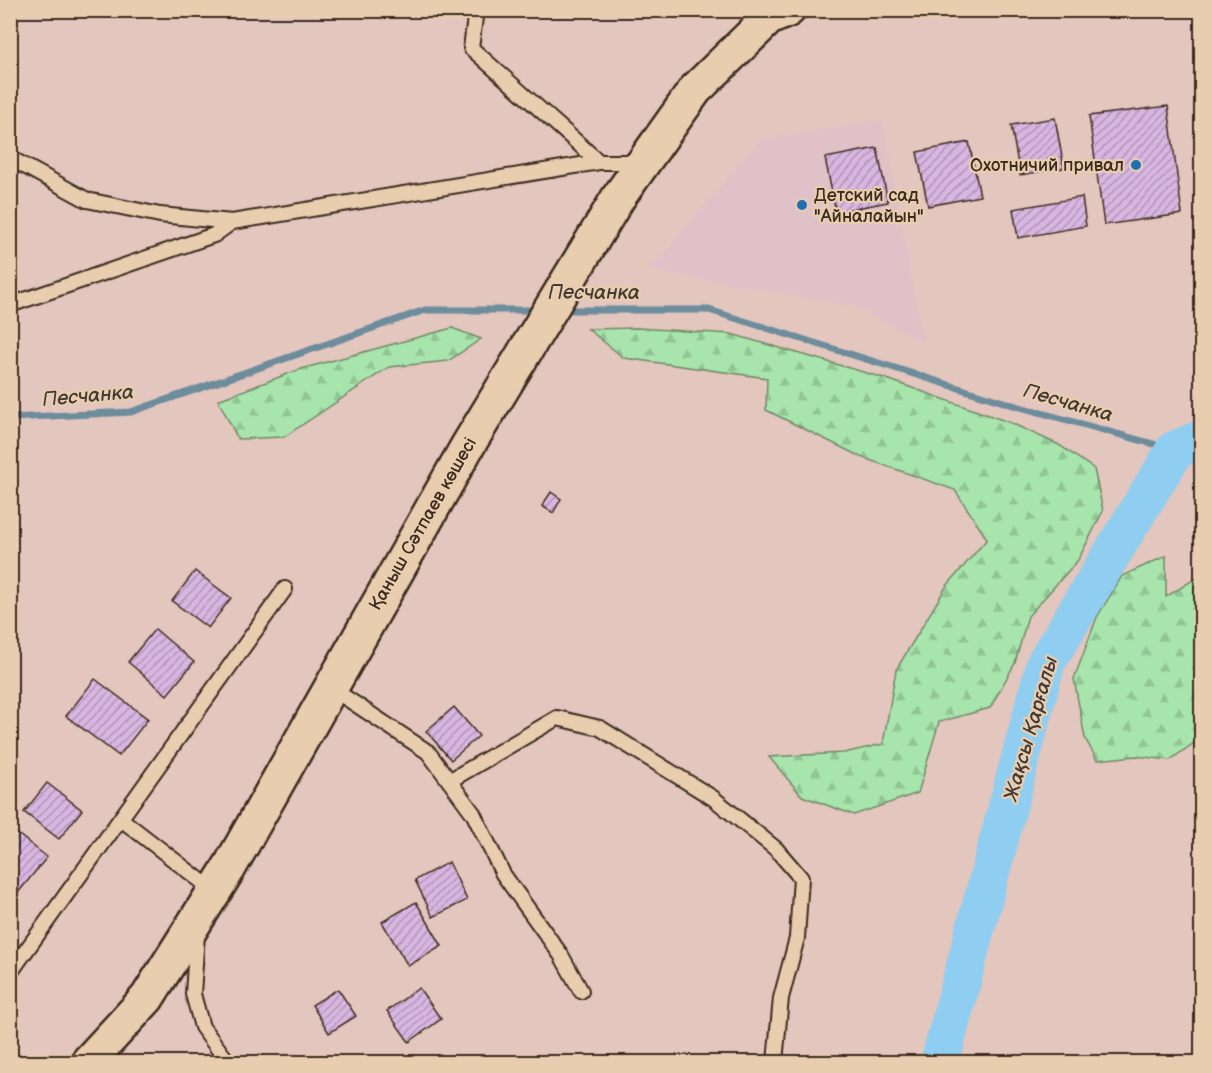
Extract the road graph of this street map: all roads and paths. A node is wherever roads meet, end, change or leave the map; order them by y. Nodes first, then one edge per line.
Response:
1 (476, 10) edge
2 (775, 13) edge
3 (10, 158) edge
4 (599, 162) junction
5 (644, 162) junction
6 (232, 222) junction
7 (10, 304) edge
8 (285, 590) dead end
9 (331, 688) junction
10 (449, 781) junction
11 (121, 819) junction
12 (206, 904) junction
13 (10, 973) edge
14 (581, 991) dead end
15 (88, 1062) edge
16 (228, 1062) edge
17 (775, 1062) edge

1 - 4 lane
2 - 5 street, Қаныш Сәтпаев көшесі
3 - 6 lane
4 - 5 lane
4 - 6 lane
5 - 9 street, Қаныш Сәтпаев көшесі
6 - 7 lane
8 - 11 lane
9 - 10 lane
9 - 12 street, Қаныш Сәтпаев көшесі
10 - 14 lane
10 - 17 lane
11 - 12 lane
11 - 13 lane
12 - 15 street, Қаныш Сәтпаев көшесі
12 - 16 lane

